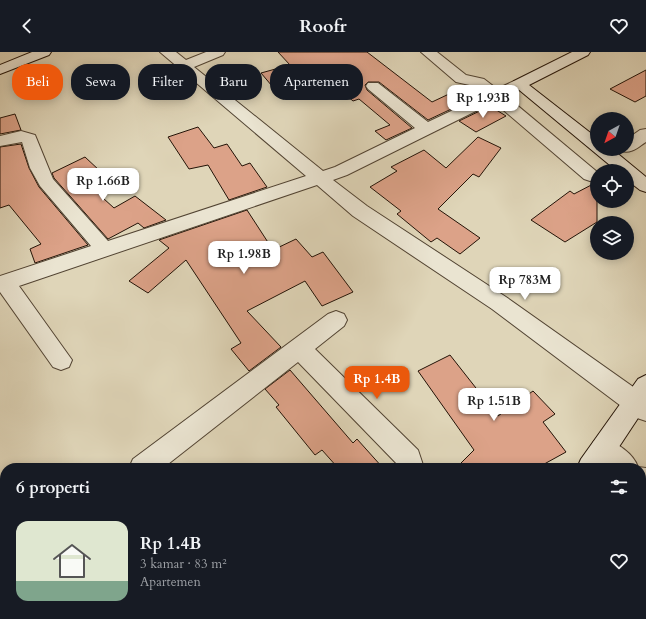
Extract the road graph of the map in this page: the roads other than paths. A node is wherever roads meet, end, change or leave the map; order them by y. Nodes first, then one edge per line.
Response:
1 (44, 52) edge
2 (167, 52) edge
3 (218, 52) edge
4 (428, 52) edge
5 (583, 52) edge
6 (182, 64) edge
7 (190, 64) edge
8 (0, 70) edge
9 (197, 76) edge
10 (519, 84) junction
11 (373, 86) dead end
12 (496, 96) junction
13 (427, 130) junction
14 (646, 134) edge
15 (590, 140) edge
16 (0, 142) edge
17 (634, 142) edge
18 (616, 156) edge
19 (590, 175) dead end
20 (319, 178) junction
21 (646, 186) edge
22 (104, 249) junction
23 (2, 283) edge
24 (336, 320) dead end
25 (299, 348) junction
26 (61, 360) dead end
27 (643, 399) edge
28 (597, 459) edge
29 (148, 463) edge
30 (410, 463) edge
31 (610, 463) edge

1 - 8 street
2 - 6 street
3 - 7 street
4 - 12 street
5 - 10 street
9 - 20 street
10 - 12 street
10 - 15 street
11 - 13 street
12 - 13 street
12 - 19 street
13 - 20 street
14 - 17 street
16 - 22 street
18 - 21 street
20 - 22 street
20 - 27 street
22 - 23 street
23 - 26 street
24 - 25 street
25 - 29 street
25 - 30 street
27 - 28 street
28 - 31 street

